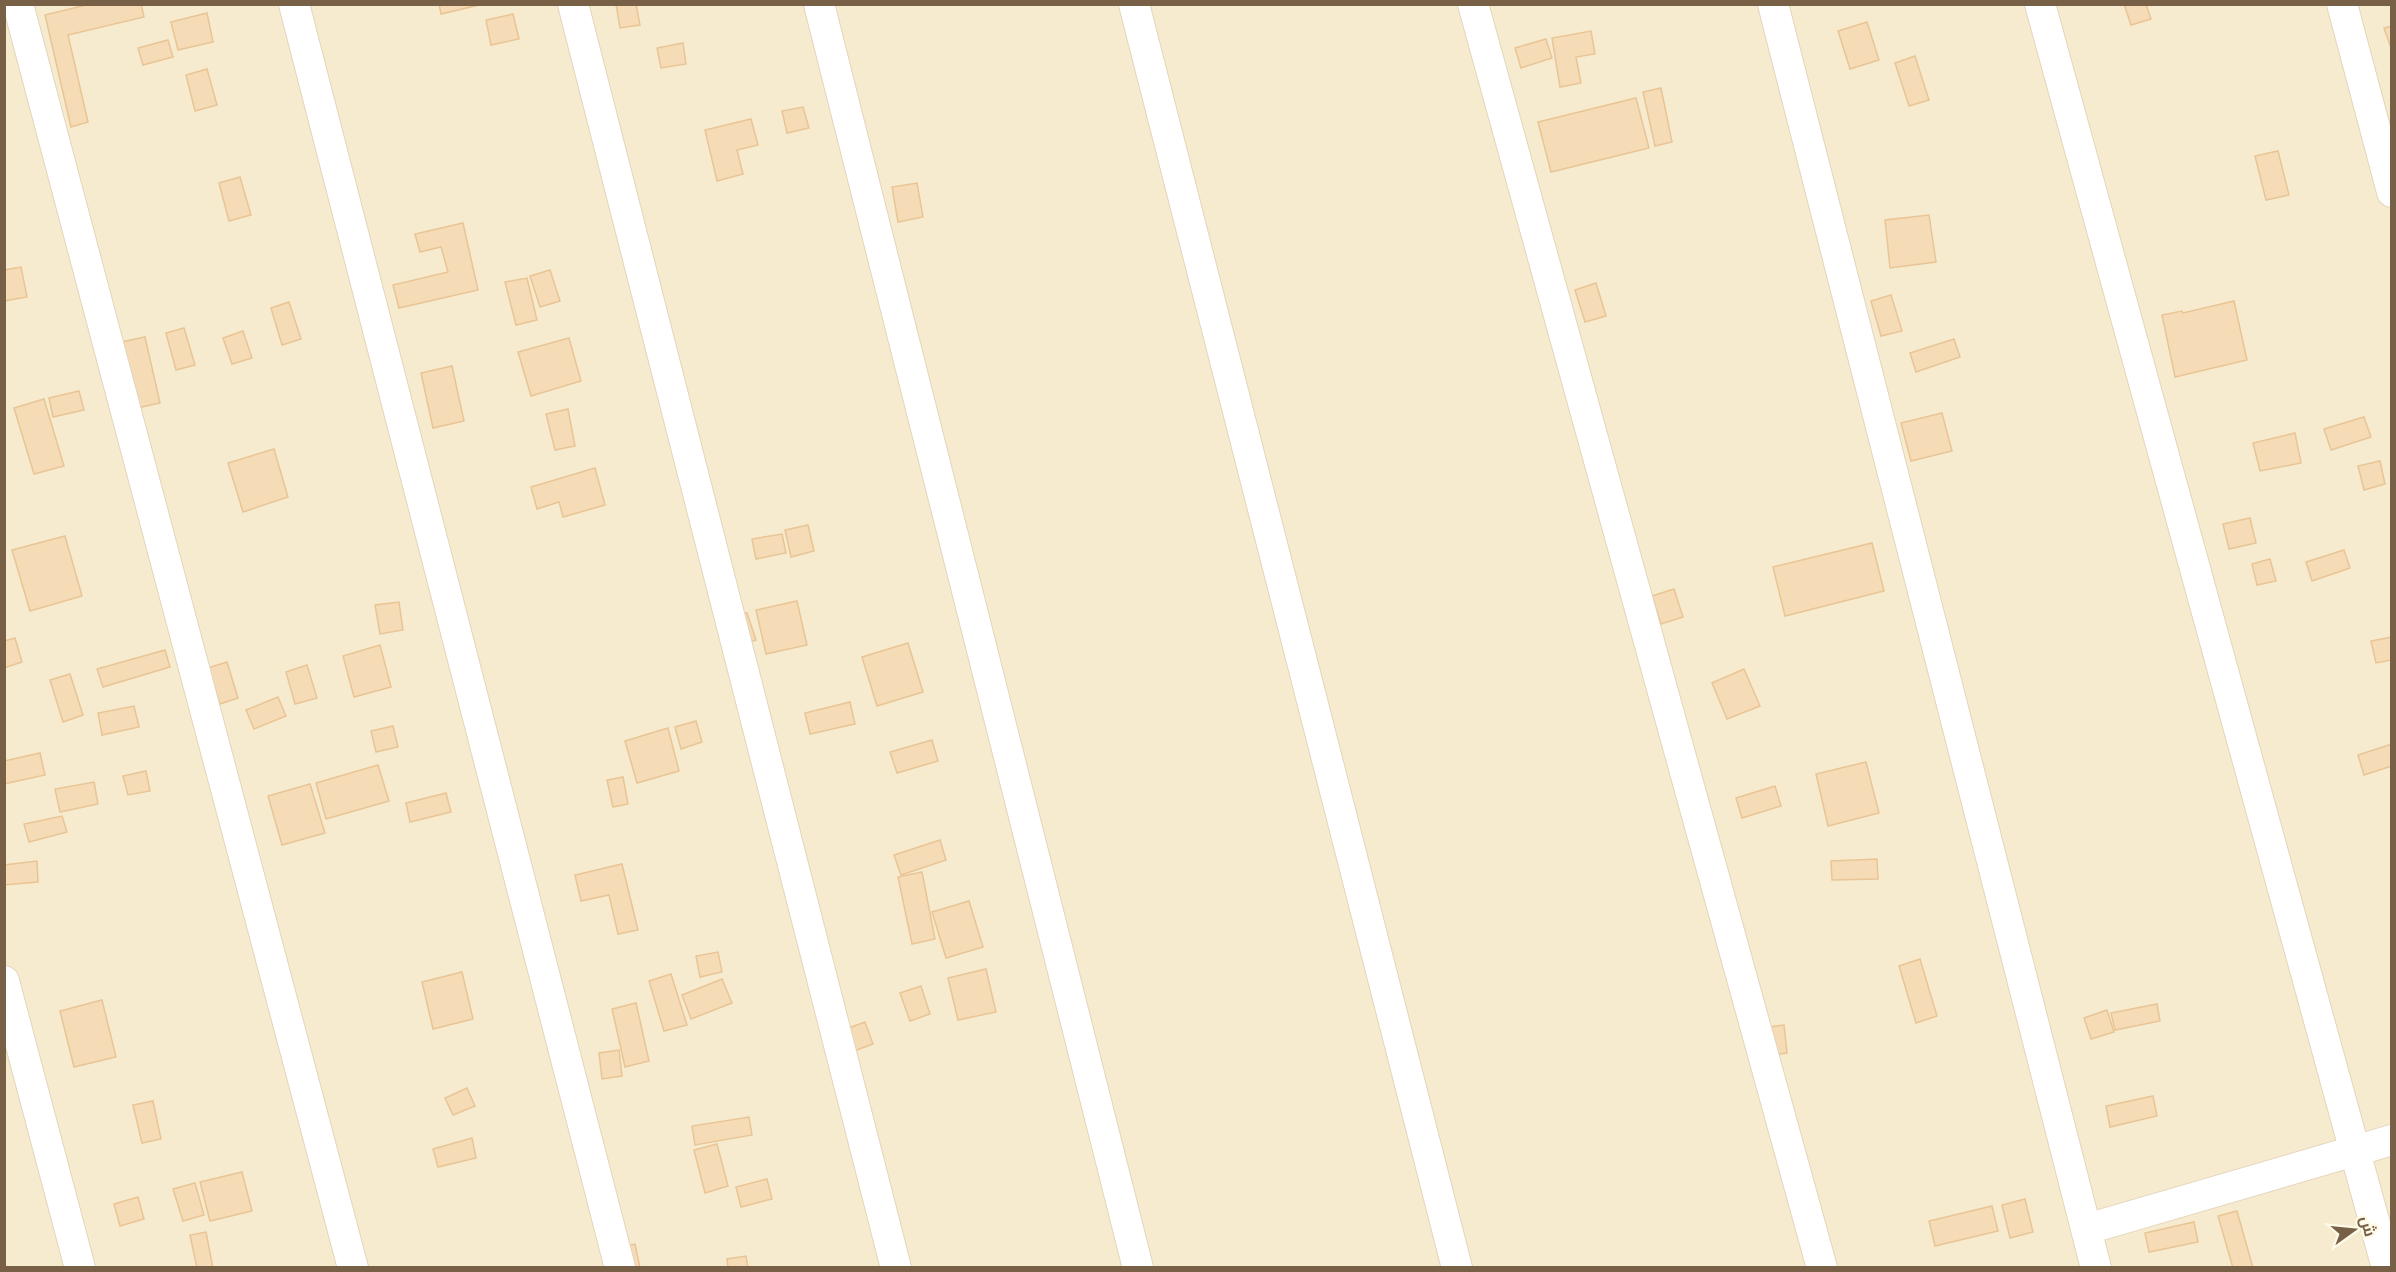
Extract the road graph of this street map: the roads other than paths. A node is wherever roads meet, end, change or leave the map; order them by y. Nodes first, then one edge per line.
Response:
1 (18, 4) edge
2 (294, 4) edge
3 (573, 4) edge
4 (819, 4) edge
5 (1134, 4) edge
6 (1473, 4) edge
7 (1773, 4) edge
8 (2040, 4) edge
9 (2342, 4) edge
10 (2391, 192) edge
11 (4, 981) edge
12 (2391, 1140) edge
13 (2355, 1151) junction
14 (2086, 1229) junction
15 (80, 1268) edge
16 (353, 1268) edge
17 (620, 1268) edge
18 (896, 1268) edge
19 (1138, 1268) edge
20 (1457, 1268) edge
21 (1822, 1268) edge
22 (2096, 1268) edge
23 (2387, 1268) edge

1 - 16 street
2 - 17 street
3 - 18 street
4 - 19 street
5 - 20 street
6 - 21 street
7 - 14 street
8 - 13 street
9 - 10 street
11 - 15 street
12 - 13 street
13 - 14 street
13 - 23 street
14 - 22 street

